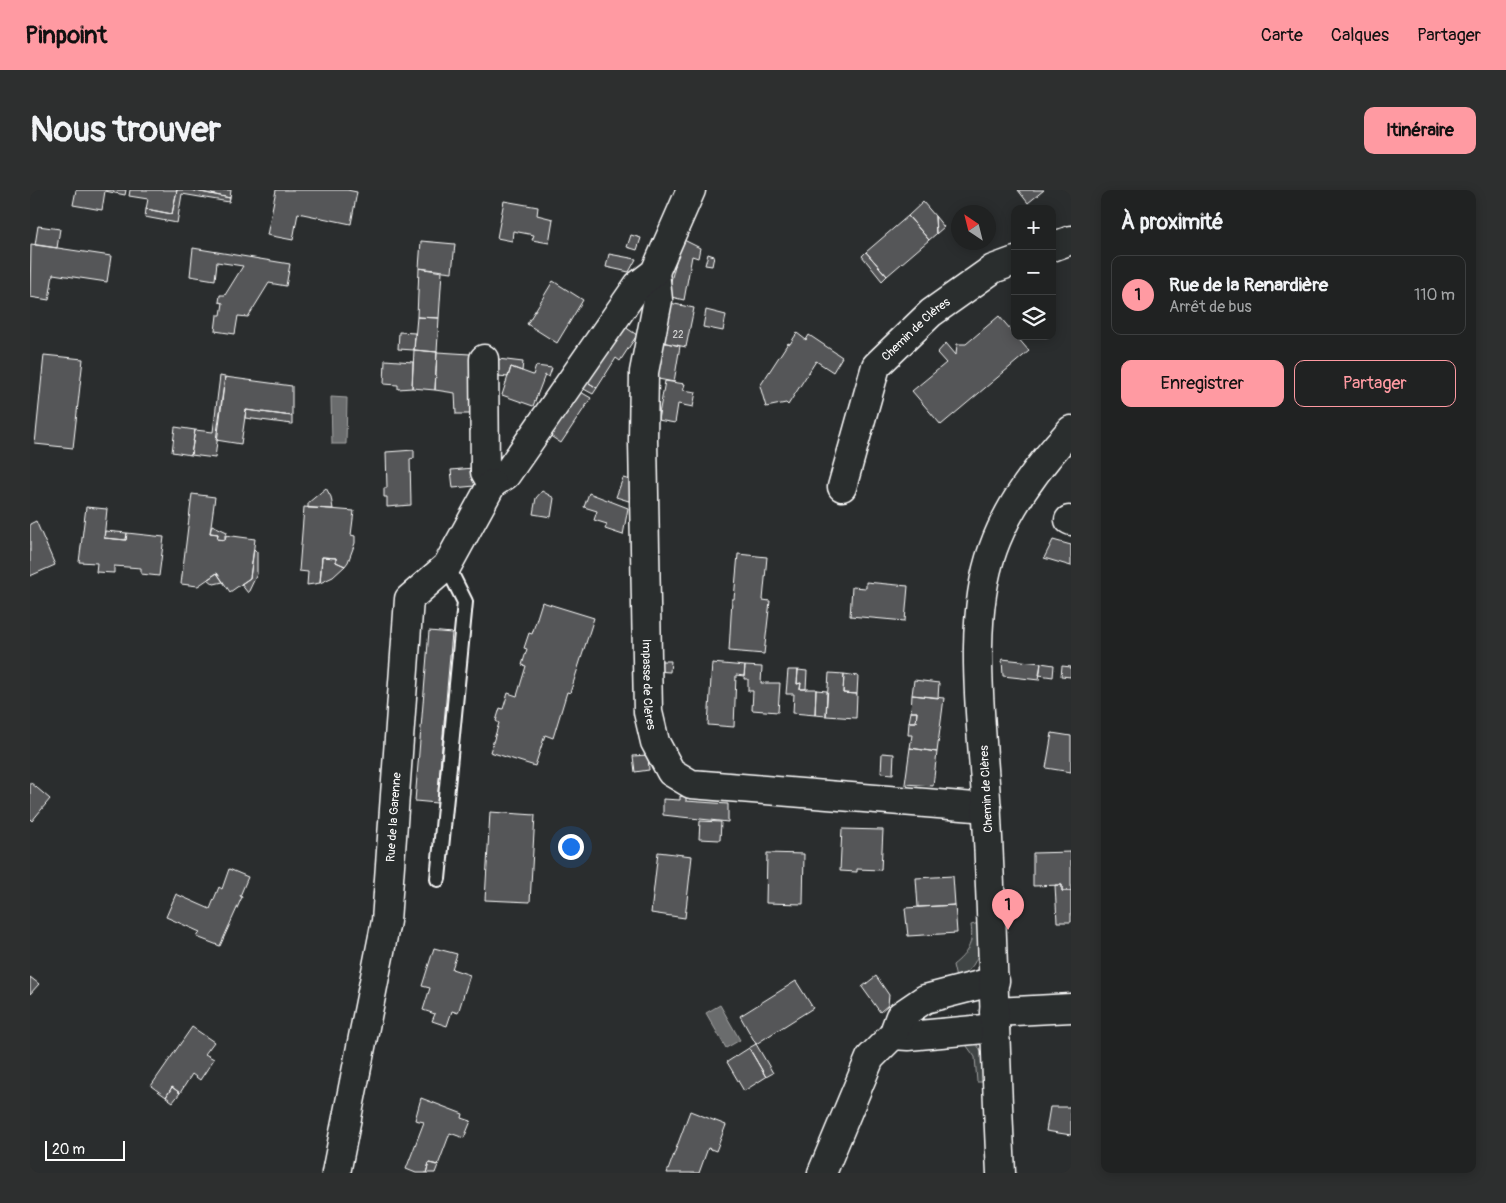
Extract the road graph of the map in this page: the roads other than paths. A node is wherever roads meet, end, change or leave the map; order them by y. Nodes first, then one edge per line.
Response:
1 (691, 190) edge
2 (1071, 240) edge
3 (1056, 246) edge
4 (1011, 262) edge
5 (655, 272) junction
6 (484, 359) dead end
7 (1071, 430) edge
8 (492, 484) junction
9 (842, 487) dead end
10 (447, 566) junction
11 (987, 808) junction
12 (438, 879) dead end
13 (995, 981) junction
14 (1071, 1008) edge
15 (994, 1020) junction
16 (893, 1035) junction
17 (336, 1173) edge
18 (822, 1173) edge
19 (1001, 1173) edge

1 - 5 street, Impasse de Clères
2 - 3 street
4 - 9 street, Chemin de Clères
5 - 8 street, Impasse de Clères
5 - 11 street, Impasse de Clères
6 - 8 street
7 - 11 street, Chemin de Clères
8 - 10 street, Rue de la Garenne
10 - 12 lane
10 - 17 street, Rue de la Garenne
11 - 13 street, Chemin de Clères
13 - 15 street, Chemin de Clères
13 - 16 street
14 - 15 street
15 - 16 street
15 - 19 street, Chemin de Clères
16 - 18 street

